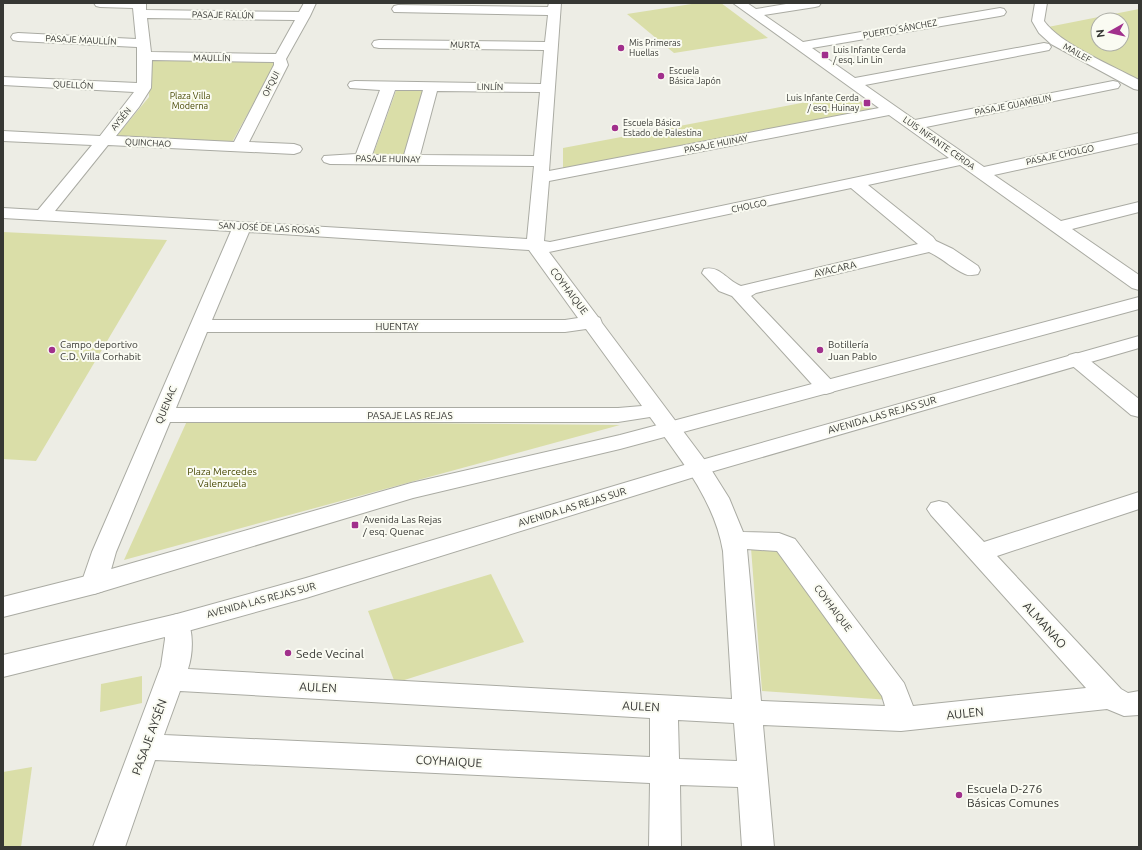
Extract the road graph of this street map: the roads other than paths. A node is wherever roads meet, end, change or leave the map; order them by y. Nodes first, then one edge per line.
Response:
1 (100, 3) edge
2 (310, 3) edge
3 (739, 3) edge
4 (816, 3) edge
5 (1041, 3) edge
6 (140, 7) edge
7 (555, 7) edge
8 (398, 10) dead end
9 (1000, 12) dead end
10 (753, 13) junction
11 (304, 16) junction
12 (18, 37) dead end
13 (379, 44) dead end
14 (552, 46) junction
15 (800, 46) junction
16 (1044, 47) dead end
17 (145, 50) junction
18 (278, 58) junction
19 (3, 82) edge
20 (852, 82) junction
21 (356, 85) dead end
22 (1113, 85) dead end
23 (388, 86) junction
24 (431, 86) junction
25 (1139, 86) edge
26 (144, 88) junction
27 (548, 88) junction
28 (892, 110) junction
29 (912, 125) junction
30 (3, 136) edge
31 (1139, 138) edge
32 (104, 141) junction
33 (239, 147) junction
34 (294, 149) dead end
35 (330, 159) dead end
36 (362, 159) junction
37 (411, 160) junction
38 (962, 160) junction
39 (542, 161) junction
40 (981, 173) junction
41 (540, 178) junction
42 (855, 183) junction
43 (1139, 207) edge
44 (3, 213) edge
45 (43, 215) junction
46 (242, 227) junction
47 (1058, 227) junction
48 (927, 244) junction
49 (535, 246) junction
50 (970, 270) dead end
51 (711, 273) dead end
52 (1139, 284) edge
53 (742, 293) junction
54 (1139, 303) edge
55 (593, 322) junction
56 (200, 326) junction
57 (1139, 342) edge
58 (1076, 359) junction
59 (826, 387) junction
60 (656, 409) junction
61 (1139, 410) edge
62 (162, 415) junction
63 (671, 428) junction
64 (699, 468) junction
65 (1139, 500) edge
66 (939, 509) dead end
67 (733, 540) junction
68 (980, 553) junction
69 (94, 584) junction
70 (3, 607) edge
71 (177, 624) junction
72 (3, 666) edge
73 (171, 678) junction
74 (1111, 698) junction
75 (1139, 703) edge
76 (664, 707) junction
77 (747, 712) junction
78 (901, 719) junction
79 (145, 747) junction
80 (664, 771) junction
81 (752, 775) junction
82 (109, 847) edge
83 (665, 847) edge
84 (758, 847) edge

1 - 6 street, PASAJE RALÚN
2 - 11 street, OFQUI
3 - 10 street, LUIS INFANTE CERDA
4 - 10 street
5 - 25 street, MAILEF
6 - 11 street, PASAJE RALÚN
6 - 17 street
7 - 8 street
7 - 14 street
9 - 15 street, PUERTO SÁNCHEZ
10 - 15 street, LUIS INFANTE CERDA
11 - 18 street, OFQUI
12 - 17 street, PASAJE MAULLÍN
13 - 14 street, MURTA
14 - 27 street
15 - 20 street, LUIS INFANTE CERDA
16 - 20 street
17 - 18 street, MAULLÍN
17 - 26 street
18 - 33 street, OFQUI
19 - 26 street, QUELLÓN
20 - 28 street, LUIS INFANTE CERDA
21 - 23 street, LINLÍN
22 - 29 street, PASAJE GUAMBLIN
23 - 24 street, LINLÍN
23 - 36 street
24 - 27 street, LINLÍN
24 - 37 street
26 - 32 street, AYSÉN
27 - 39 street
28 - 29 street, LUIS INFANTE CERDA
28 - 41 street, PASAJE HUINAY
29 - 38 street, LUIS INFANTE CERDA
30 - 32 street, QUINCHAO
31 - 40 street, PASAJE CHOLGO
32 - 33 street, QUINCHAO
32 - 45 street, AYSÉN
33 - 34 street, QUINCHAO
35 - 36 street, PASAJE HUINAY
36 - 37 street, PASAJE HUINAY
37 - 39 street, PASAJE HUINAY
38 - 40 street, LUIS INFANTE CERDA
38 - 42 street, CHOLGO
39 - 41 street
40 - 47 street, LUIS INFANTE CERDA
41 - 49 street
42 - 48 street
42 - 49 street, CHOLGO
43 - 47 street
44 - 45 street, SAN JOSÉ DE LAS ROSAS
45 - 46 street, SAN JOSÉ DE LAS ROSAS
46 - 49 street, SAN JOSÉ DE LAS ROSAS
46 - 56 street, QUENAC
47 - 52 street, LUIS INFANTE CERDA
48 - 50 street
48 - 53 street, AYACARA
49 - 55 street, COYHAIQUE
51 - 53 street
53 - 59 street
54 - 59 street
55 - 56 street, HUENTAY
55 - 60 street, COYHAIQUE
56 - 62 street, QUENAC
57 - 58 street, AVENIDA LAS REJAS SUR
58 - 61 street
58 - 64 street, AVENIDA LAS REJAS SUR
59 - 63 street
60 - 62 street, PASAJE LAS REJAS
60 - 63 street, COYHAIQUE
62 - 69 street, QUENAC
63 - 64 street, COYHAIQUE
63 - 69 street
64 - 67 street, COYHAIQUE
64 - 71 street, AVENIDA LAS REJAS SUR
65 - 68 street
66 - 68 street, ALMANAO
67 - 77 street, COYHAIQUE
67 - 78 street, COYHAIQUE
68 - 74 street, ALMANAO
69 - 70 street
71 - 72 street, AVENIDA LAS REJAS SUR
71 - 73 street, PASAJE AYSÉN
73 - 76 street, AULEN
73 - 79 street, PASAJE AYSÉN
74 - 75 street
74 - 78 street, AULEN
76 - 77 street, AULEN
76 - 80 street
77 - 78 street, AULEN
77 - 81 street, COYHAIQUE
79 - 80 street, COYHAIQUE
79 - 82 street, PASAJE AYSÉN
80 - 81 street, COYHAIQUE
80 - 83 street
81 - 84 street, COYHAIQUE

